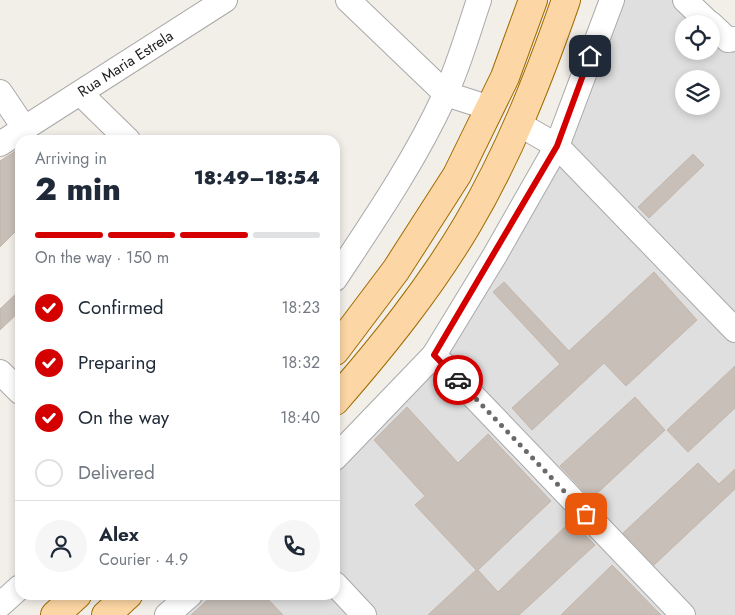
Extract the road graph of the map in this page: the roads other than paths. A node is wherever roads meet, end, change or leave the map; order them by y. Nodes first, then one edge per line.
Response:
1 (225, 0) edge
2 (348, 0) edge
3 (480, 0) edge
4 (533, 0) edge
5 (566, 0) edge
6 (612, 0) edge
7 (685, 0) edge
8 (724, 35) edge
9 (0, 92) edge
10 (81, 94) junction
11 (446, 94) junction
12 (490, 108) junction
13 (520, 124) junction
14 (25, 128) junction
15 (123, 135) edge
16 (0, 144) edge
17 (557, 146) junction
18 (340, 272) edge
19 (735, 330) edge
20 (340, 345) edge
21 (434, 355) junction
22 (0, 372) edge
23 (15, 387) edge
24 (340, 395) edge
25 (340, 453) edge
26 (340, 589) edge
27 (15, 592) edge
28 (72, 600) edge
29 (184, 600) edge
30 (0, 606) edge
31 (55, 615) edge
32 (168, 615) edge
33 (364, 615) edge
34 (683, 615) edge

1 - 10 street, Rua Maria Estrela
2 - 11 street
3 - 11 street
4 - 12 main road
5 - 13 main road
6 - 17 street
7 - 8 street
9 - 14 street
10 - 14 street, Rua Maria Estrela
10 - 15 street
11 - 12 street
11 - 18 street
12 - 20 main road
13 - 17 street
13 - 24 main road
14 - 16 street, Rua Maria Estrela
17 - 19 street
17 - 21 street
21 - 25 street
21 - 34 street
22 - 23 street
26 - 33 street
27 - 30 street
28 - 31 main road
29 - 32 street

